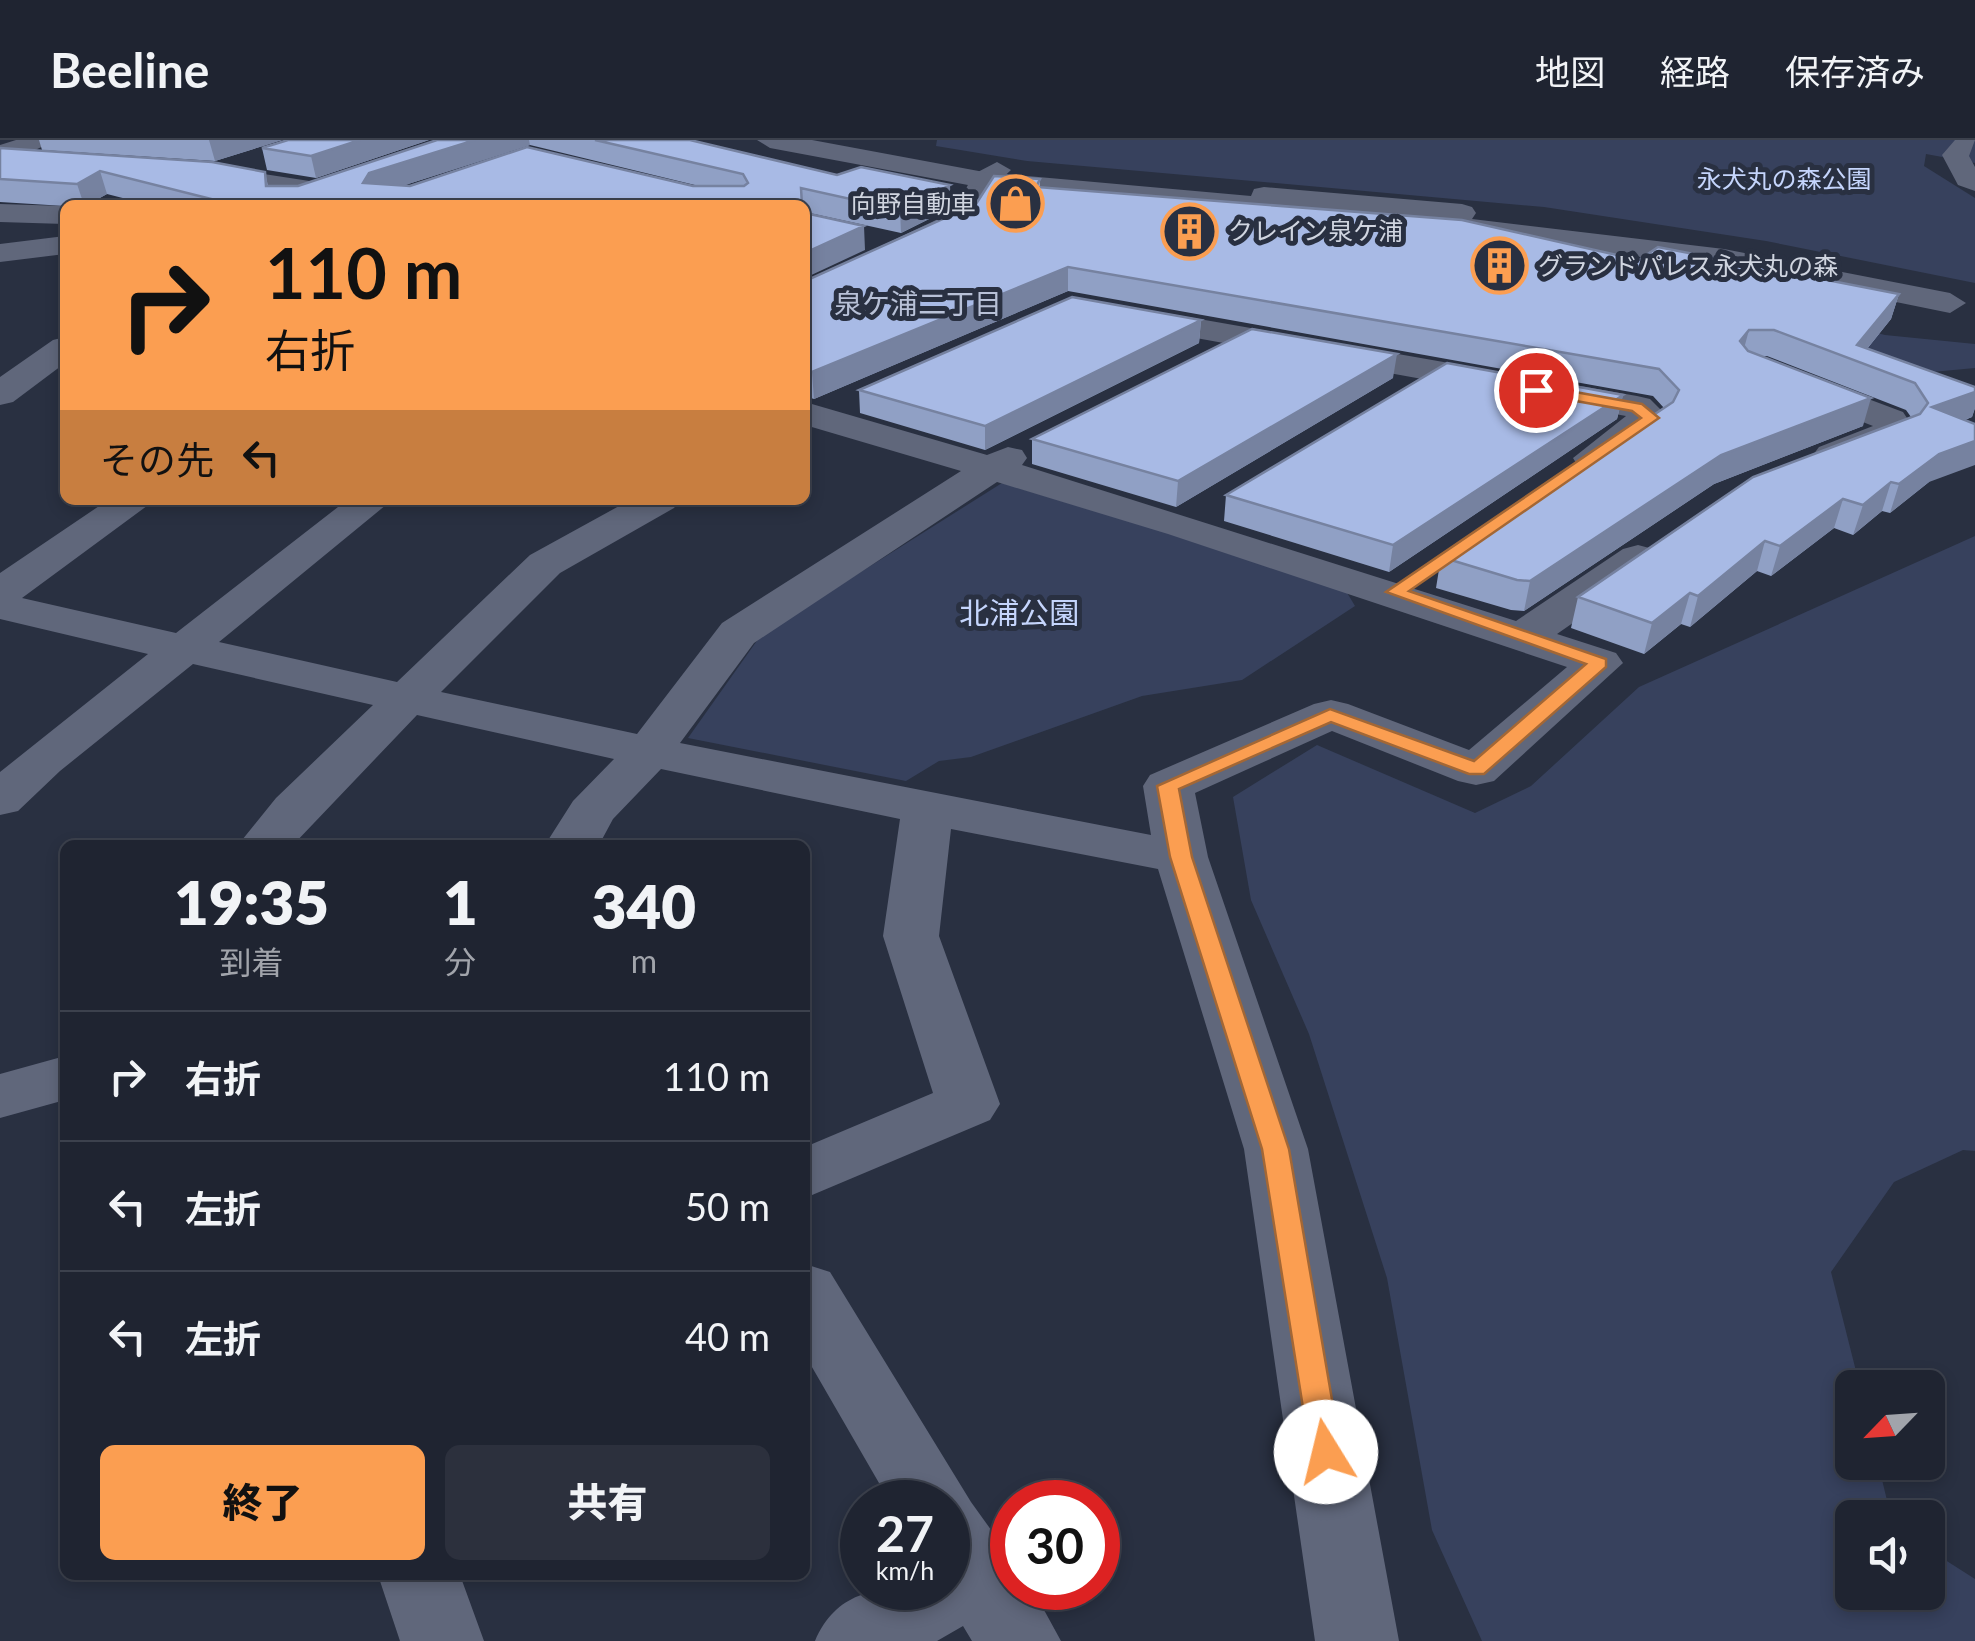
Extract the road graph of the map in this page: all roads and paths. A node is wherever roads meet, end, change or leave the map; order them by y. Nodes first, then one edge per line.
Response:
1 (43, 140) edge
2 (770, 140) edge
3 (820, 140) edge
4 (1968, 140) edge
5 (269, 156) edge
6 (86, 162) edge
7 (162, 168) edge
8 (218, 173) junction
9 (990, 175) junction
10 (1975, 183) edge
11 (290, 200) edge
12 (0, 212) edge
13 (60, 215) edge
14 (854, 234) edge
15 (903, 246) junction
16 (60, 247) edge
17 (0, 253) edge
18 (810, 292) edge
19 (1963, 306) edge
20 (1084, 308) edge
21 (1244, 337) junction
22 (60, 351) edge
23 (1192, 364) edge
24 (1435, 372) junction
25 (1771, 374) edge
26 (867, 392) edge
27 (0, 394) edge
28 (1384, 403) edge
29 (810, 415) edge
30 (810, 417) edge
31 (1037, 443) edge
32 (1803, 466) edge
33 (985, 469) junction
34 (1571, 472) edge
35 (128, 505) edge
36 (363, 505) edge
37 (651, 505) edge
38 (1666, 538) edge
39 (0, 593) edge
40 (0, 606) edge
41 (1525, 635) junction
42 (184, 648) junction
43 (410, 698) junction
44 (648, 753) junction
45 (0, 800) edge
46 (927, 812) junction
47 (269, 840) edge
48 (575, 840) edge
49 (1181, 857) junction
50 (60, 1079) edge
51 (0, 1096) edge
52 (810, 1172) edge
53 (810, 1300) edge
54 (919, 1480) edge
55 (421, 1580) edge
56 (981, 1582) edge
57 (442, 1641) edge
58 (857, 1641) edge
59 (1357, 1641) edge

1 - 6 street
2 - 9 street
3 - 9 street
4 - 10 street
5 - 8 street
7 - 8 street
8 - 11 street
9 - 15 street
9 - 19 street
12 - 13 street
14 - 15 street
15 - 18 street
16 - 17 street
20 - 21 street
21 - 23 street
21 - 24 street
22 - 27 street
24 - 28 street
24 - 34 street
25 - 32 street
26 - 29 street
30 - 33 street
31 - 33 street
33 - 41 street
33 - 44 street
35 - 39 street
36 - 42 street
37 - 43 street
38 - 41 street
40 - 42 street
41 - 49 street
42 - 43 street
42 - 45 street
43 - 44 street
43 - 47 street
44 - 46 street
44 - 48 street
46 - 49 street
46 - 52 street
49 - 59 street
50 - 51 street
53 - 54 street
55 - 57 street
56 - 58 street

